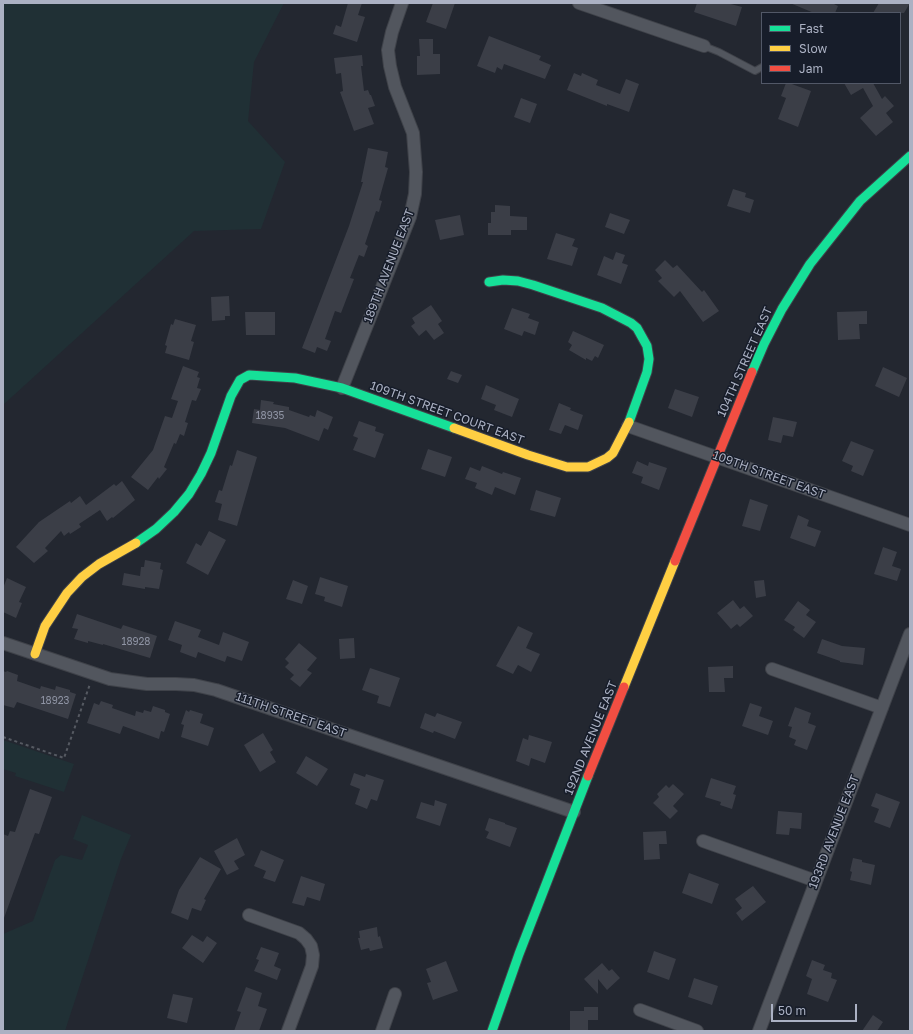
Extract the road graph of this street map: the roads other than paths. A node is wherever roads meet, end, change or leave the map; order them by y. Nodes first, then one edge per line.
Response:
1 (402, 3) edge
2 (579, 3) edge
3 (704, 46) joint
4 (761, 68) edge
5 (910, 156) edge
6 (489, 282) dead end
7 (342, 388) junction
8 (628, 426) junction
9 (717, 456) junction
10 (910, 525) edge
11 (910, 634) edge
12 (3, 643) edge
13 (36, 654) junction
14 (772, 669) dead end
15 (882, 708) junction
16 (574, 812) junction
17 (703, 841) dead end
18 (816, 881) junction
19 (249, 915) dead end
20 (394, 994) dead end
21 (640, 1010) dead end
22 (288, 1031) edge
23 (382, 1031) edge
24 (492, 1031) edge
25 (697, 1031) edge
26 (759, 1031) edge

1 - 7 street, 189TH AVENUE EAST
2 - 3 street
3 - 4 lane
5 - 9 street, 104TH STREET EAST
6 - 8 street, 109TH STREET COURT EAST
7 - 8 street, 109TH STREET COURT EAST
7 - 13 street, 109TH STREET COURT EAST
8 - 9 street, 109TH STREET EAST
9 - 10 street, 109TH STREET EAST
9 - 16 street, 192ND AVENUE EAST
11 - 15 street, 193RD AVENUE EAST
12 - 13 street, 111TH STREET EAST
13 - 16 street, 111TH STREET EAST
14 - 15 street
15 - 18 street, 193RD AVENUE EAST
16 - 24 street, 192ND AVENUE EAST
17 - 18 street
18 - 26 street, 193RD AVENUE EAST
19 - 22 street
20 - 23 street
21 - 25 street

